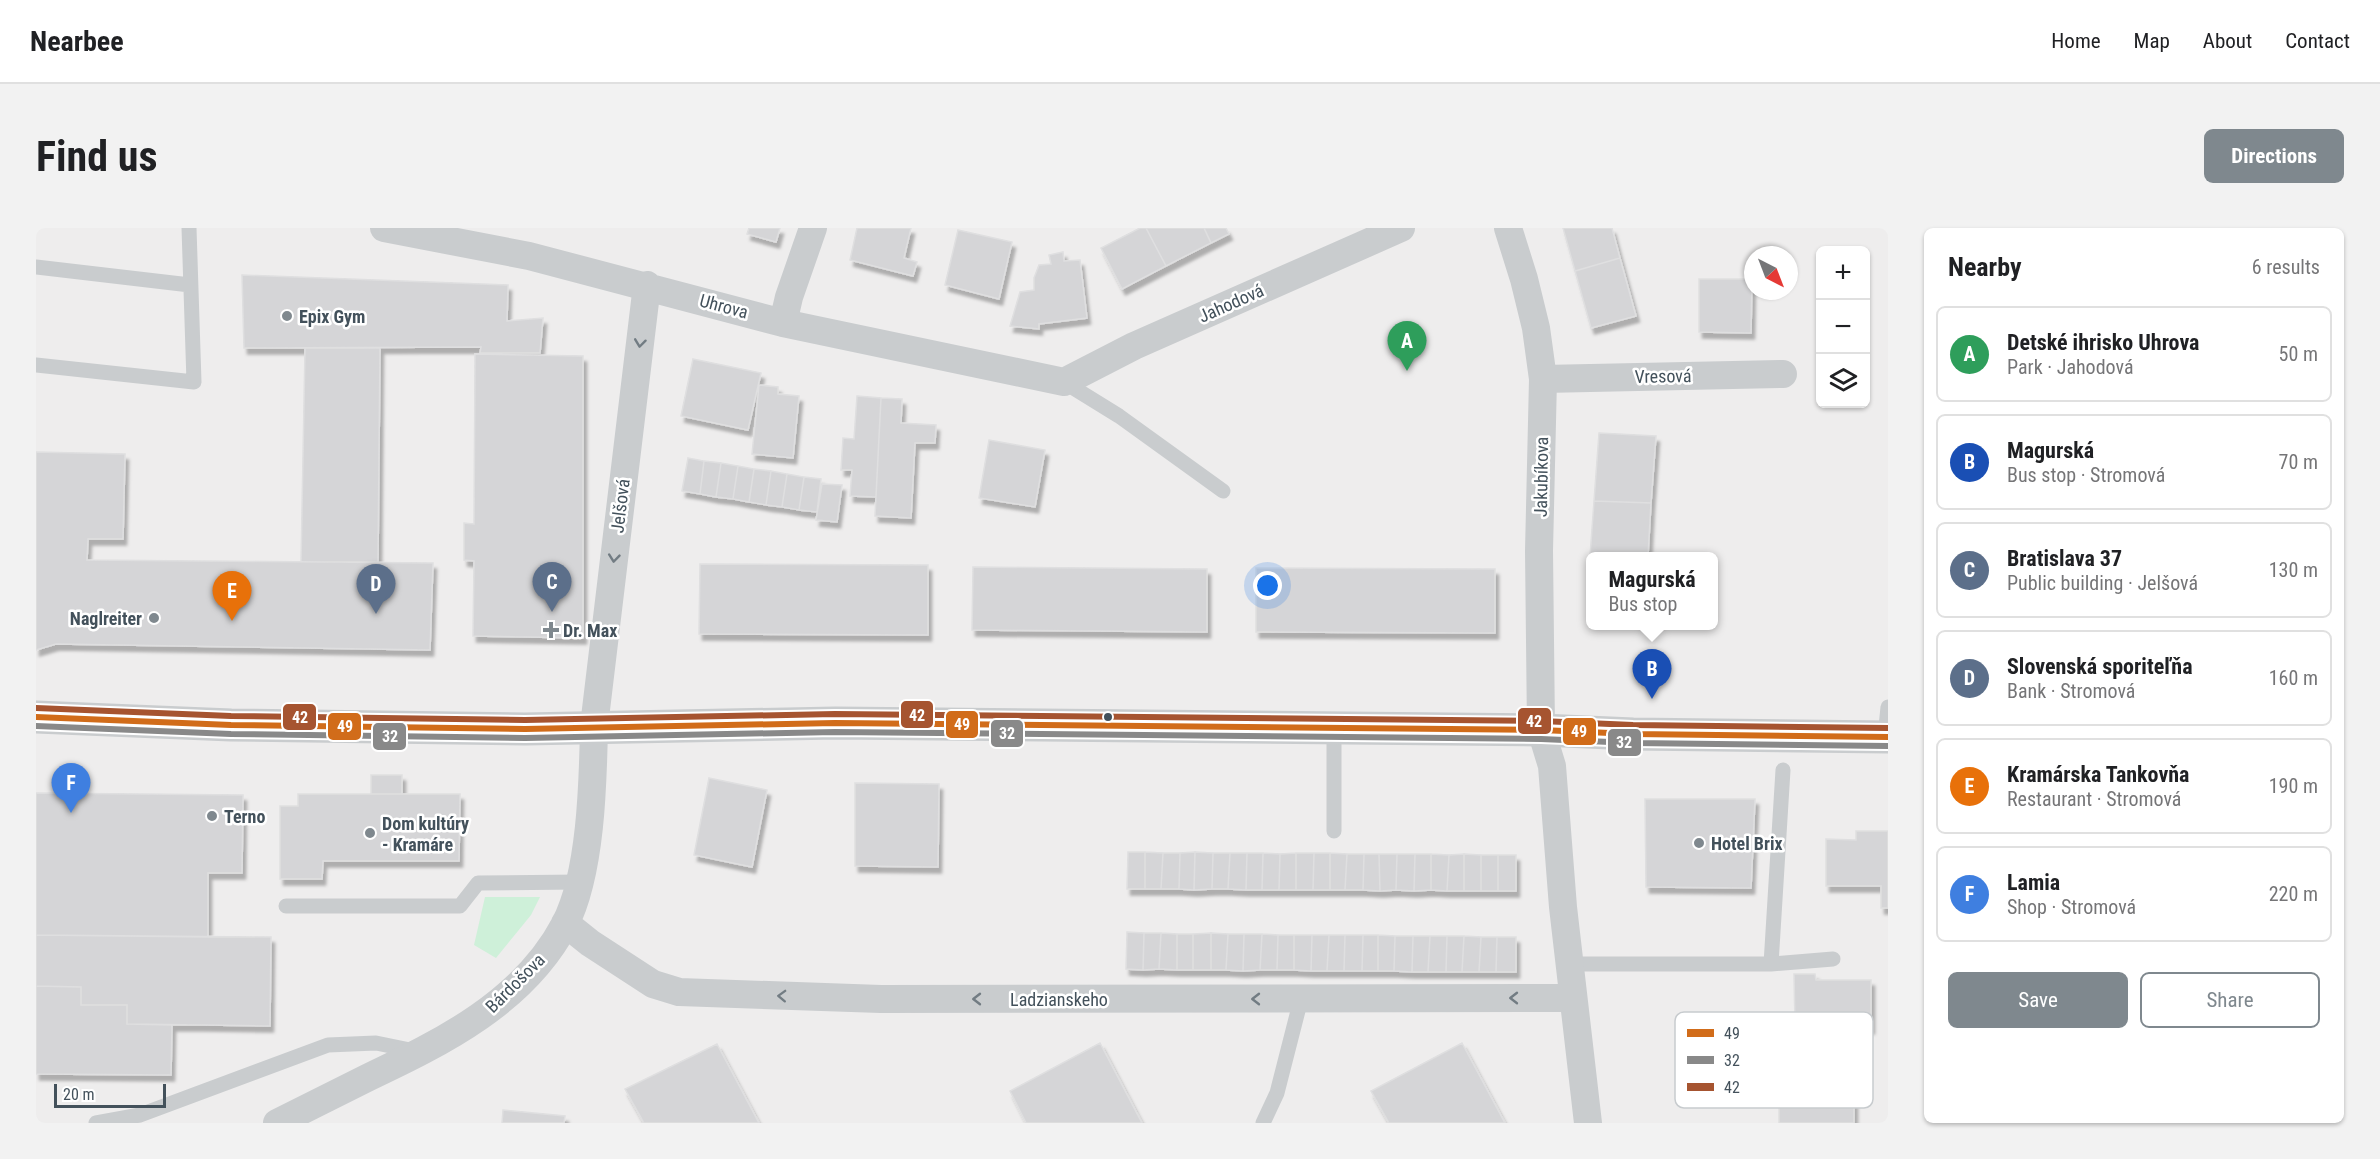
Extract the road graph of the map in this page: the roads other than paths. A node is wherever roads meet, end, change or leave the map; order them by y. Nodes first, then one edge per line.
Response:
1 (189, 228) edge
2 (384, 228) edge
3 (813, 228) edge
4 (1401, 228) edge
5 (1508, 228) edge
6 (36, 267) edge
7 (190, 285) junction
8 (647, 285) junction
9 (783, 323) junction
10 (36, 365) edge
11 (1783, 374) dead end
12 (1543, 379) junction
13 (1064, 382) junction
14 (1223, 491) dead end
15 (36, 717) edge
16 (594, 726) junction
17 (1887, 727) edge
18 (1334, 728) junction
19 (1541, 730) junction
20 (1783, 770) dead end
21 (1334, 831) dead end
22 (579, 882) junction
23 (286, 906) dead end
24 (565, 923) junction
25 (1833, 959) dead end
26 (1571, 964) junction
27 (1771, 964) junction
28 (1573, 998) junction
29 (1301, 999) junction
30 (421, 1052) junction
31 (96, 1123) edge
32 (277, 1123) edge
33 (1263, 1123) edge
34 (1588, 1123) edge

1 - 7 lane
2 - 8 street, Uhrova
3 - 9 street
4 - 13 street, Jahodová
5 - 12 street, Jakubíkova
6 - 7 lane
7 - 10 lane
8 - 9 street, Uhrova
8 -> 16 street, Jelšová
9 - 13 street, Uhrova
11 - 12 street, Vresová
12 - 19 street, Jakubíkova
13 - 14 lane
15 - 16 street
16 - 18 street
16 - 22 street, Bárdošova
17 - 19 street
18 - 19 street
18 - 21 lane
19 - 26 street, Jakubíkova
20 - 27 lane
22 - 23 lane
22 - 24 street, Bárdošova
29 -> 24 street, Ladzianskeho
24 - 30 street, Bárdošova
25 - 27 lane
26 - 27 lane
26 - 28 street, Jakubíkova
28 -> 29 street, Ladzianskeho
28 - 34 street, Jakubíkova
29 - 33 lane
30 - 31 lane
30 - 32 street, Bárdošova

